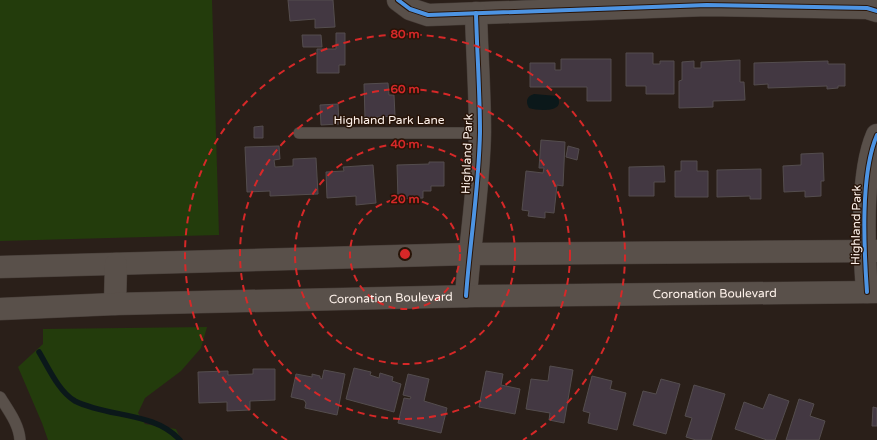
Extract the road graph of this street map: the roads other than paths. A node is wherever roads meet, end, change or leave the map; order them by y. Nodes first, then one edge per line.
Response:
1 (398, 0) edge
2 (877, 11) edge
3 (476, 13) junction
4 (299, 133) dead end
5 (480, 133) junction
6 (877, 135) edge
7 (871, 251) edge
8 (469, 254) junction
9 (116, 264) junction
10 (0, 267) edge
11 (872, 292) edge
12 (466, 296) junction
13 (115, 304) junction
14 (0, 309) edge
15 (0, 397) edge
16 (20, 440) edge

1 - 3 main road
2 - 3 main road
3 - 5 main road, Highland Park
4 - 5 lane, Highland Park Lane
5 - 8 main road, Highland Park
6 - 7 main road, Highland Park
7 - 8 main road
7 - 11 main road, Highland Park
8 - 9 main road
8 - 12 main road, Highland Park
9 - 10 main road
9 - 13 main road
11 - 12 main road, Coronation Boulevard
12 - 13 main road, Coronation Boulevard
13 - 14 main road, Coronation Boulevard
15 - 16 lane

